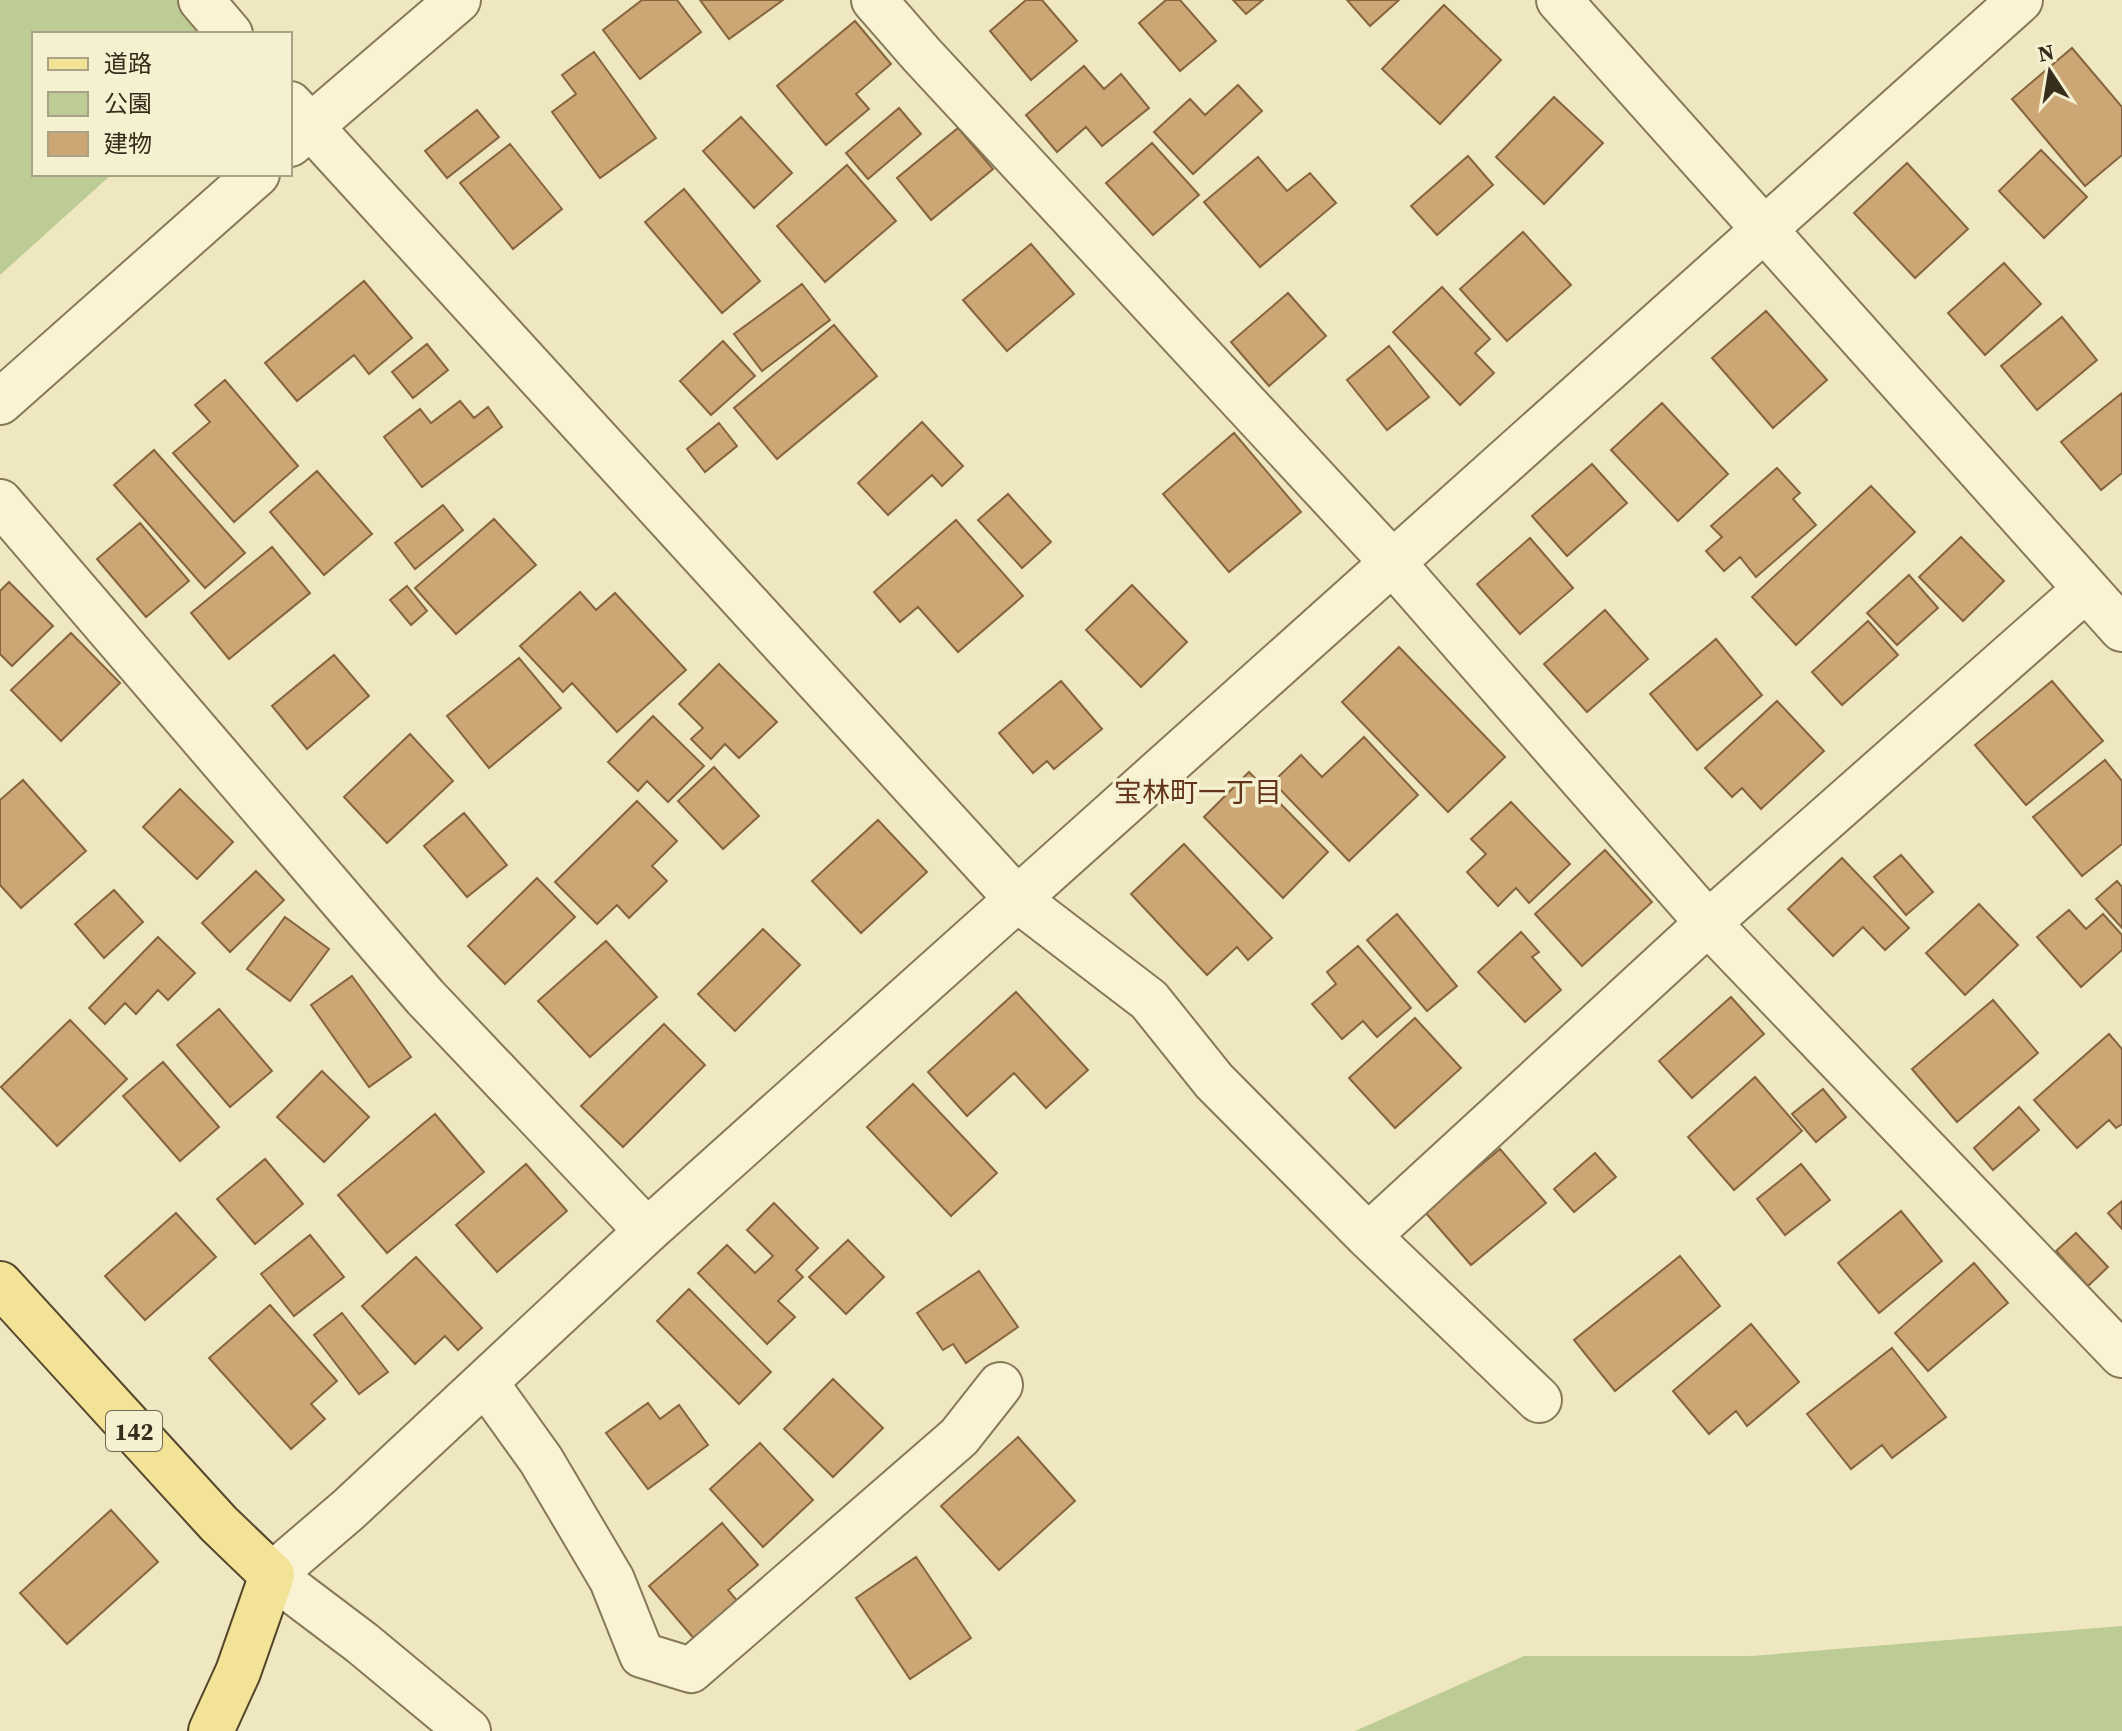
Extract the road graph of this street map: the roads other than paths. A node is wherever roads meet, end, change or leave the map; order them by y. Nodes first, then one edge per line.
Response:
1 (201, 0) edge
2 (458, 0) edge
3 (874, 0) edge
4 (1559, 0) edge
5 (2020, 0) edge
6 (228, 32) edge
7 (297, 125) edge
8 (255, 176) edge
9 (1764, 227) junction
10 (0, 402) edge
11 (0, 502) edge
12 (1392, 562) junction
13 (2086, 589) junction
14 (2122, 629) edge
15 (1017, 899) junction
16 (1708, 923) junction
17 (647, 1231) junction
18 (1368, 1236) junction
19 (0, 1284) edge
20 (2114, 1332) edge
21 (485, 1382) junction
22 (1000, 1385) dead end
23 (1539, 1400) dead end
24 (272, 1575) junction
25 (211, 1731) edge
26 (467, 1731) edge

1 - 6 street
2 - 7 street
3 - 12 street
4 - 9 street
5 - 9 street
7 - 15 street
8 - 10 street
9 - 12 street
9 - 13 street
11 - 17 street
12 - 15 street
12 - 16 street
13 - 14 street
13 - 16 street
15 - 17 street
15 - 18 street
16 - 18 street
16 - 20 street
17 - 21 street
18 - 23 street
19 - 24 main road, 142
21 - 22 street
21 - 24 street
24 - 25 main road
24 - 26 street

